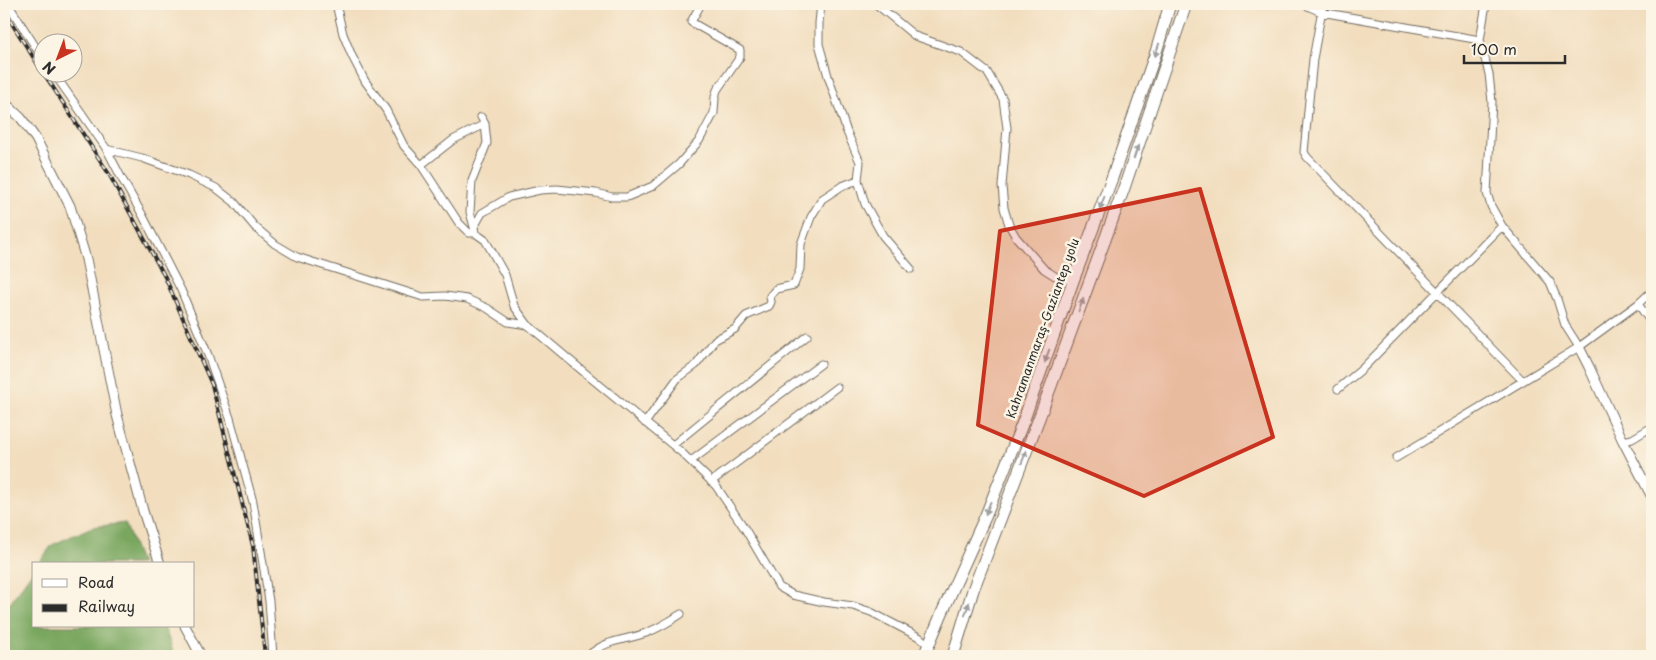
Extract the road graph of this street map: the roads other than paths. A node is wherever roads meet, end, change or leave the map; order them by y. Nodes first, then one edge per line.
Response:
1 (8, 4) edge
2 (336, 4) edge
3 (702, 4) edge
4 (821, 4) edge
5 (876, 4) edge
6 (1170, 4) edge
7 (1186, 4) edge
8 (1302, 4) edge
9 (1323, 4) edge
10 (1486, 4) edge
11 (1321, 12) junction
12 (1480, 40) junction
13 (32, 41) edge
14 (60, 82) edge
15 (4, 102) edge
16 (106, 149) junction
17 (421, 165) junction
18 (858, 180) junction
19 (1502, 226) junction
20 (474, 230) junction
21 (911, 269) dead end
22 (1073, 281) junction
23 (1652, 291) edge
24 (1436, 292) junction
25 (1638, 304) junction
26 (1652, 324) edge
27 (528, 325) junction
28 (807, 336) dead end
29 (1579, 347) junction
30 (821, 364) dead end
31 (1522, 380) junction
32 (837, 387) dead end
33 (1338, 389) dead end
34 (645, 423) junction
35 (1652, 427) edge
36 (1622, 441) junction
37 (673, 445) junction
38 (1396, 458) dead end
39 (691, 461) junction
40 (711, 482) junction
41 (1652, 497) edge
42 (159, 562) edge
43 (942, 613) junction
44 (681, 614) dead end
45 (186, 628) edge
46 (925, 642) junction
47 (201, 656) edge
48 (273, 656) edge
49 (588, 656) edge
50 (626, 656) edge
51 (632, 656) edge
52 (917, 656) edge
53 (924, 656) edge
54 (953, 656) edge

1 - 13 street
2 - 17 street
3 - 20 street
4 - 18 street
5 - 22 street
6 -> 22 highway, Kahramanmaraş-Gaziantep yolu
54 -> 7 highway
8 - 11 street
9 - 11 street
10 - 12 street
11 - 12 street
11 - 24 street
12 - 19 street
14 - 16 street
15 - 42 street
16 - 27 street
16 - 48 street
17 - 20 street
17 - 20 street
18 - 21 street
18 - 34 street
19 - 24 street
19 - 29 street
20 - 27 street
22 -> 43 highway, Kahramanmaraş-Gaziantep yolu
23 - 25 street
24 - 31 street
24 - 33 street
25 - 26 street
25 - 29 street
27 - 34 street
28 - 37 street
29 - 31 street
29 - 36 street
30 - 39 street
31 - 38 street
32 - 40 street
34 - 37 street
35 - 36 street
36 - 41 street
37 - 39 street
39 - 40 street
40 - 46 street
43 - 46 highway
43 - 53 highway, Kahramanmaraş-Gaziantep yolu
44 - 49 street
45 - 47 street
46 - 52 highway
50 - 51 street

